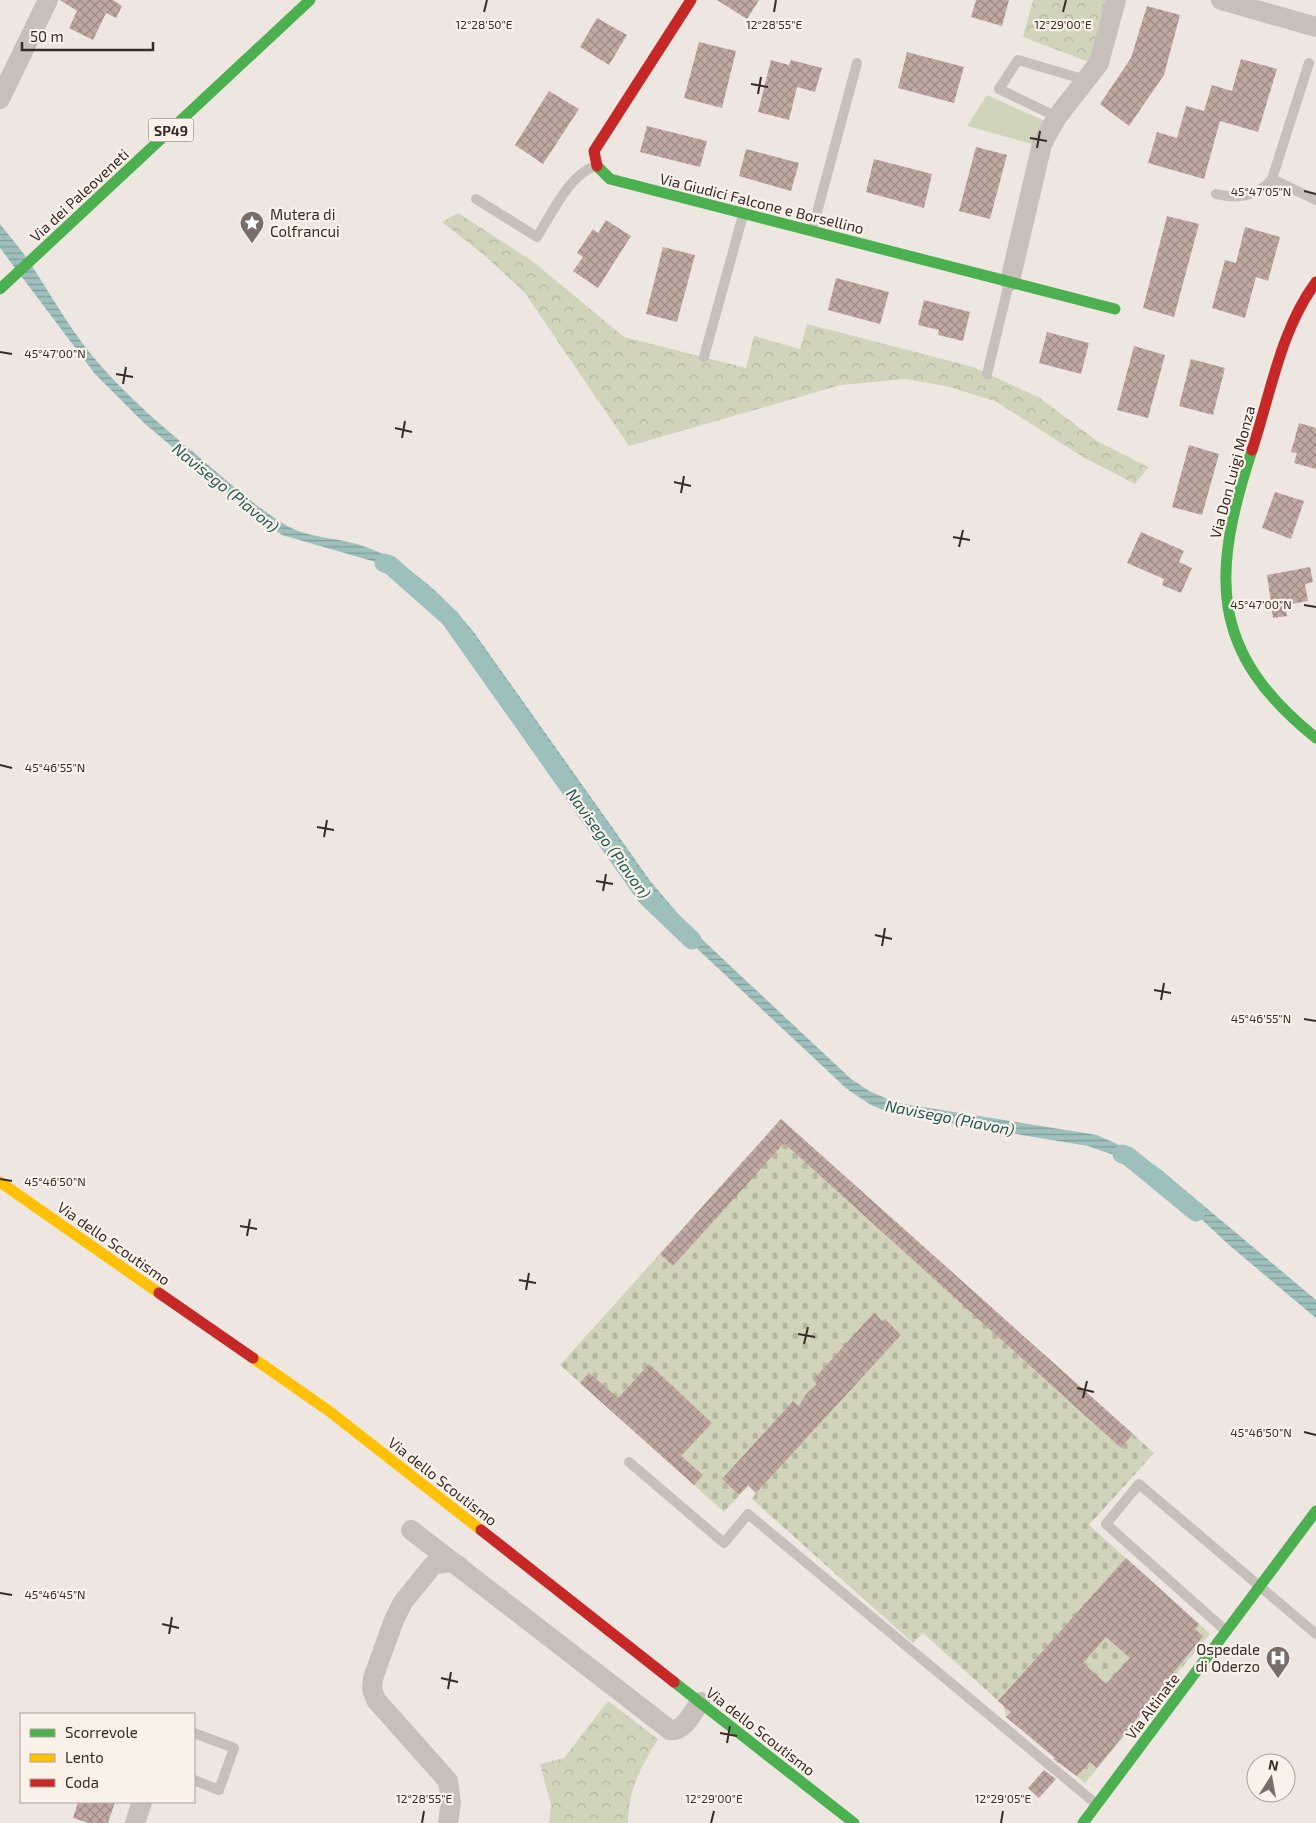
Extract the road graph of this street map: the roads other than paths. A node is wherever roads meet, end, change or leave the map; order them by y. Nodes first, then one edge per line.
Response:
1 (48, 0) edge
2 (310, 0) edge
3 (691, 0) edge
4 (1116, 0) edge
5 (1221, 0) edge
6 (1316, 27) edge
7 (857, 62) dead end
8 (1309, 63) dead end
9 (1086, 80) junction
10 (0, 99) edge
11 (1057, 117) junction
12 (596, 166) junction
13 (1272, 179) junction
14 (1216, 194) dead end
15 (476, 199) dead end
16 (1316, 200) edge
17 (743, 215) junction
18 (812, 232) junction
19 (1010, 281) junction
20 (1316, 282) edge
21 (0, 289) edge
22 (1115, 309) dead end
23 (704, 356) dead end
24 (987, 374) dead end
25 (1316, 738) edge
26 (0, 1182) edge
27 (629, 1462) dead end
28 (1316, 1511) edge
29 (411, 1530) dead end
30 (459, 1566) junction
31 (1260, 1587) junction
32 (1226, 1631) junction
33 (1316, 1634) edge
34 (700, 1702) junction
35 (195, 1733) edge
36 (195, 1780) edge
37 (142, 1803) edge
38 (1096, 1804) junction
39 (135, 1823) edge
40 (448, 1823) edge
41 (854, 1823) edge
42 (1083, 1823) edge

1 - 10 street
2 - 21 street, Via dei Paleoveneti / SP49
3 - 12 street
4 - 9 street
5 - 6 street
7 - 18 lane
8 - 13 lane
9 - 11 street
9 - 11 lane
11 - 19 street
12 - 15 lane
12 - 17 street, Via Giudici Falcone e Borsellino
13 - 14 lane
13 - 16 lane
17 - 18 street, Via Giudici Falcone e Borsellino
17 - 23 lane
18 - 19 street, Via Giudici Falcone e Borsellino
19 - 22 street, Via Giudici Falcone e Borsellino
19 - 24 lane
20 - 25 street, Via Don Luigi Monza
26 - 34 street, Via dello Scoutismo
27 - 38 lane
28 - 31 street, Via Altinate
29 - 30 street
30 - 34 street
30 - 40 street
31 - 32 street, Via Altinate
31 - 32 lane
31 - 33 lane
32 - 38 street, Via Altinate
34 - 41 street, Via dello Scoutismo
35 - 36 lane
37 - 39 street
38 - 42 street, Via Altinate

